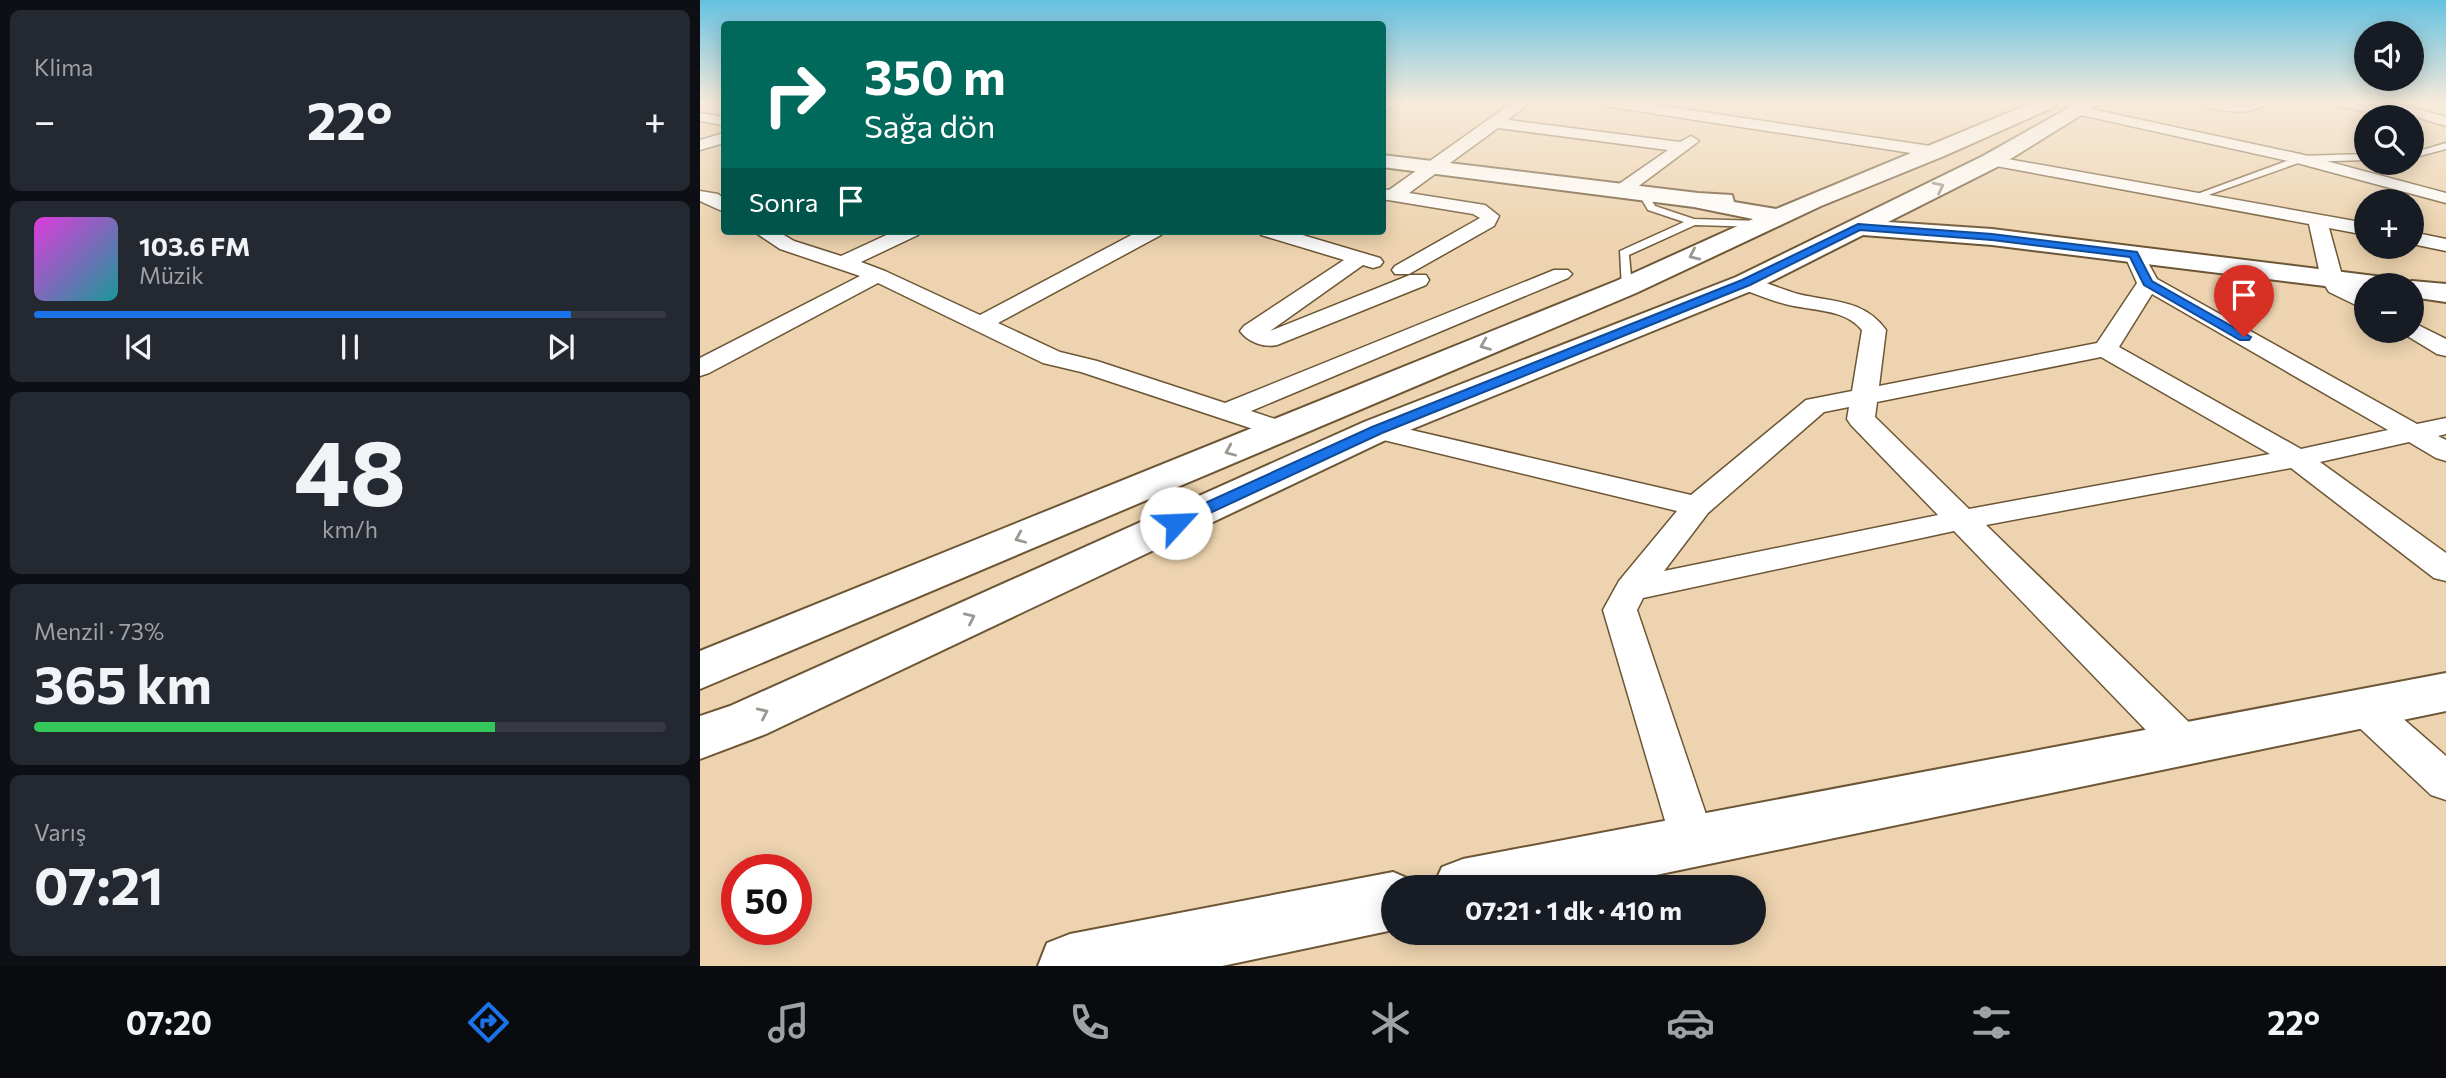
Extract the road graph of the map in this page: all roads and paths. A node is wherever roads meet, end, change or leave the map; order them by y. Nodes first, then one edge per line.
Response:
1 (1463, 147) edge
2 (1683, 147) edge
3 (1905, 147) edge
4 (1950, 147) edge
5 (2008, 147) edge
6 (2248, 147) edge
7 (2442, 147) edge
8 (1937, 152) junction
9 (2424, 152) edge
10 (2354, 157) edge
11 (2300, 159) junction
12 (1386, 161) edge
13 (1991, 161) junction
14 (1436, 167) junction
15 (1633, 192) junction
16 (1387, 195) edge
17 (700, 196) edge
18 (2194, 197) junction
19 (2446, 198) edge
20 (1813, 201) junction
21 (721, 205) edge
22 (1696, 211) junction
23 (2317, 219) junction
24 (1770, 220) junction
25 (1871, 221) junction
26 (2354, 227) edge
27 (770, 235) edge
28 (902, 235) edge
29 (1147, 235) edge
30 (1282, 235) edge
31 (2424, 240) edge
32 (2446, 245) edge
33 (2134, 254) junction
34 (1360, 258) junction
35 (843, 263) junction
36 (1402, 270) junction
37 (1561, 274) dead end
38 (878, 275) junction
39 (2332, 279) junction
40 (2354, 282) edge
41 (1746, 283) junction
42 (2148, 283) junction
43 (1626, 287) junction
44 (2424, 290) edge
45 (2446, 293) edge
46 (2354, 296) edge
47 (980, 324) junction
48 (2424, 336) edge
49 (2105, 349) junction
50 (2446, 349) edge
51 (700, 368) edge
52 (1865, 394) junction
53 (1226, 412) junction
54 (2446, 426) edge
55 (1280, 430) junction
56 (1377, 430) junction
57 (2413, 432) junction
58 (2446, 452) edge
59 (2297, 458) junction
60 (1697, 506) junction
61 (1960, 520) junction
62 (2446, 570) edge
63 (1631, 589) junction
64 (700, 671) edge
65 (2446, 692) edge
66 (2363, 707) junction
67 (700, 738) edge
68 (2184, 743) junction
69 (2446, 782) edge
70 (1693, 841) junction
71 (1523, 875) edge
72 (1381, 903) edge
73 (1070, 966) edge

1 - 14 street
2 - 15 street
3 - 8 street
4 - 8 main road
5 - 13 main road
6 - 11 street
7 - 9 lane
8 - 20 main road
10 - 11 lane
11 - 18 lane
11 - 19 street
12 - 14 main road
13 - 18 street
25 -> 13 main road
14 - 15 main road
14 - 16 street
15 - 22 main road
16 - 36 street
17 - 21 street
18 - 23 street
20 - 22 main road
20 - 24 main road
20 - 25 main road
22 - 24 main road
22 - 43 lane
23 - 26 street
23 - 39 street
24 - 25 main road
24 -> 43 main road
25 - 33 main road
25 - 41 main road
27 - 35 street
28 - 35 street
29 - 47 street
30 - 34 street
31 - 32 street
33 - 39 main road
33 - 42 street
34 - 36 street
34 - 36 street
35 - 38 street
37 - 53 street
38 - 47 street
38 - 51 street
39 - 40 main road
39 - 46 street
41 - 52 street
41 - 56 main road
42 - 49 street
42 - 57 street
43 -> 55 main road
44 - 45 main road
47 - 53 street
48 - 50 street
49 - 52 street
49 - 59 street
52 - 60 street
52 - 61 street
53 - 55 street
54 - 57 street
55 -> 64 main road
56 - 60 street
67 -> 56 main road
57 - 58 street
57 - 59 street
59 - 61 street
59 - 62 street
60 - 63 street
61 - 63 street
61 - 68 street
63 - 70 street
65 - 66 main road
66 - 68 main road
66 - 69 street
68 - 70 main road
70 - 71 main road
72 - 73 main road

